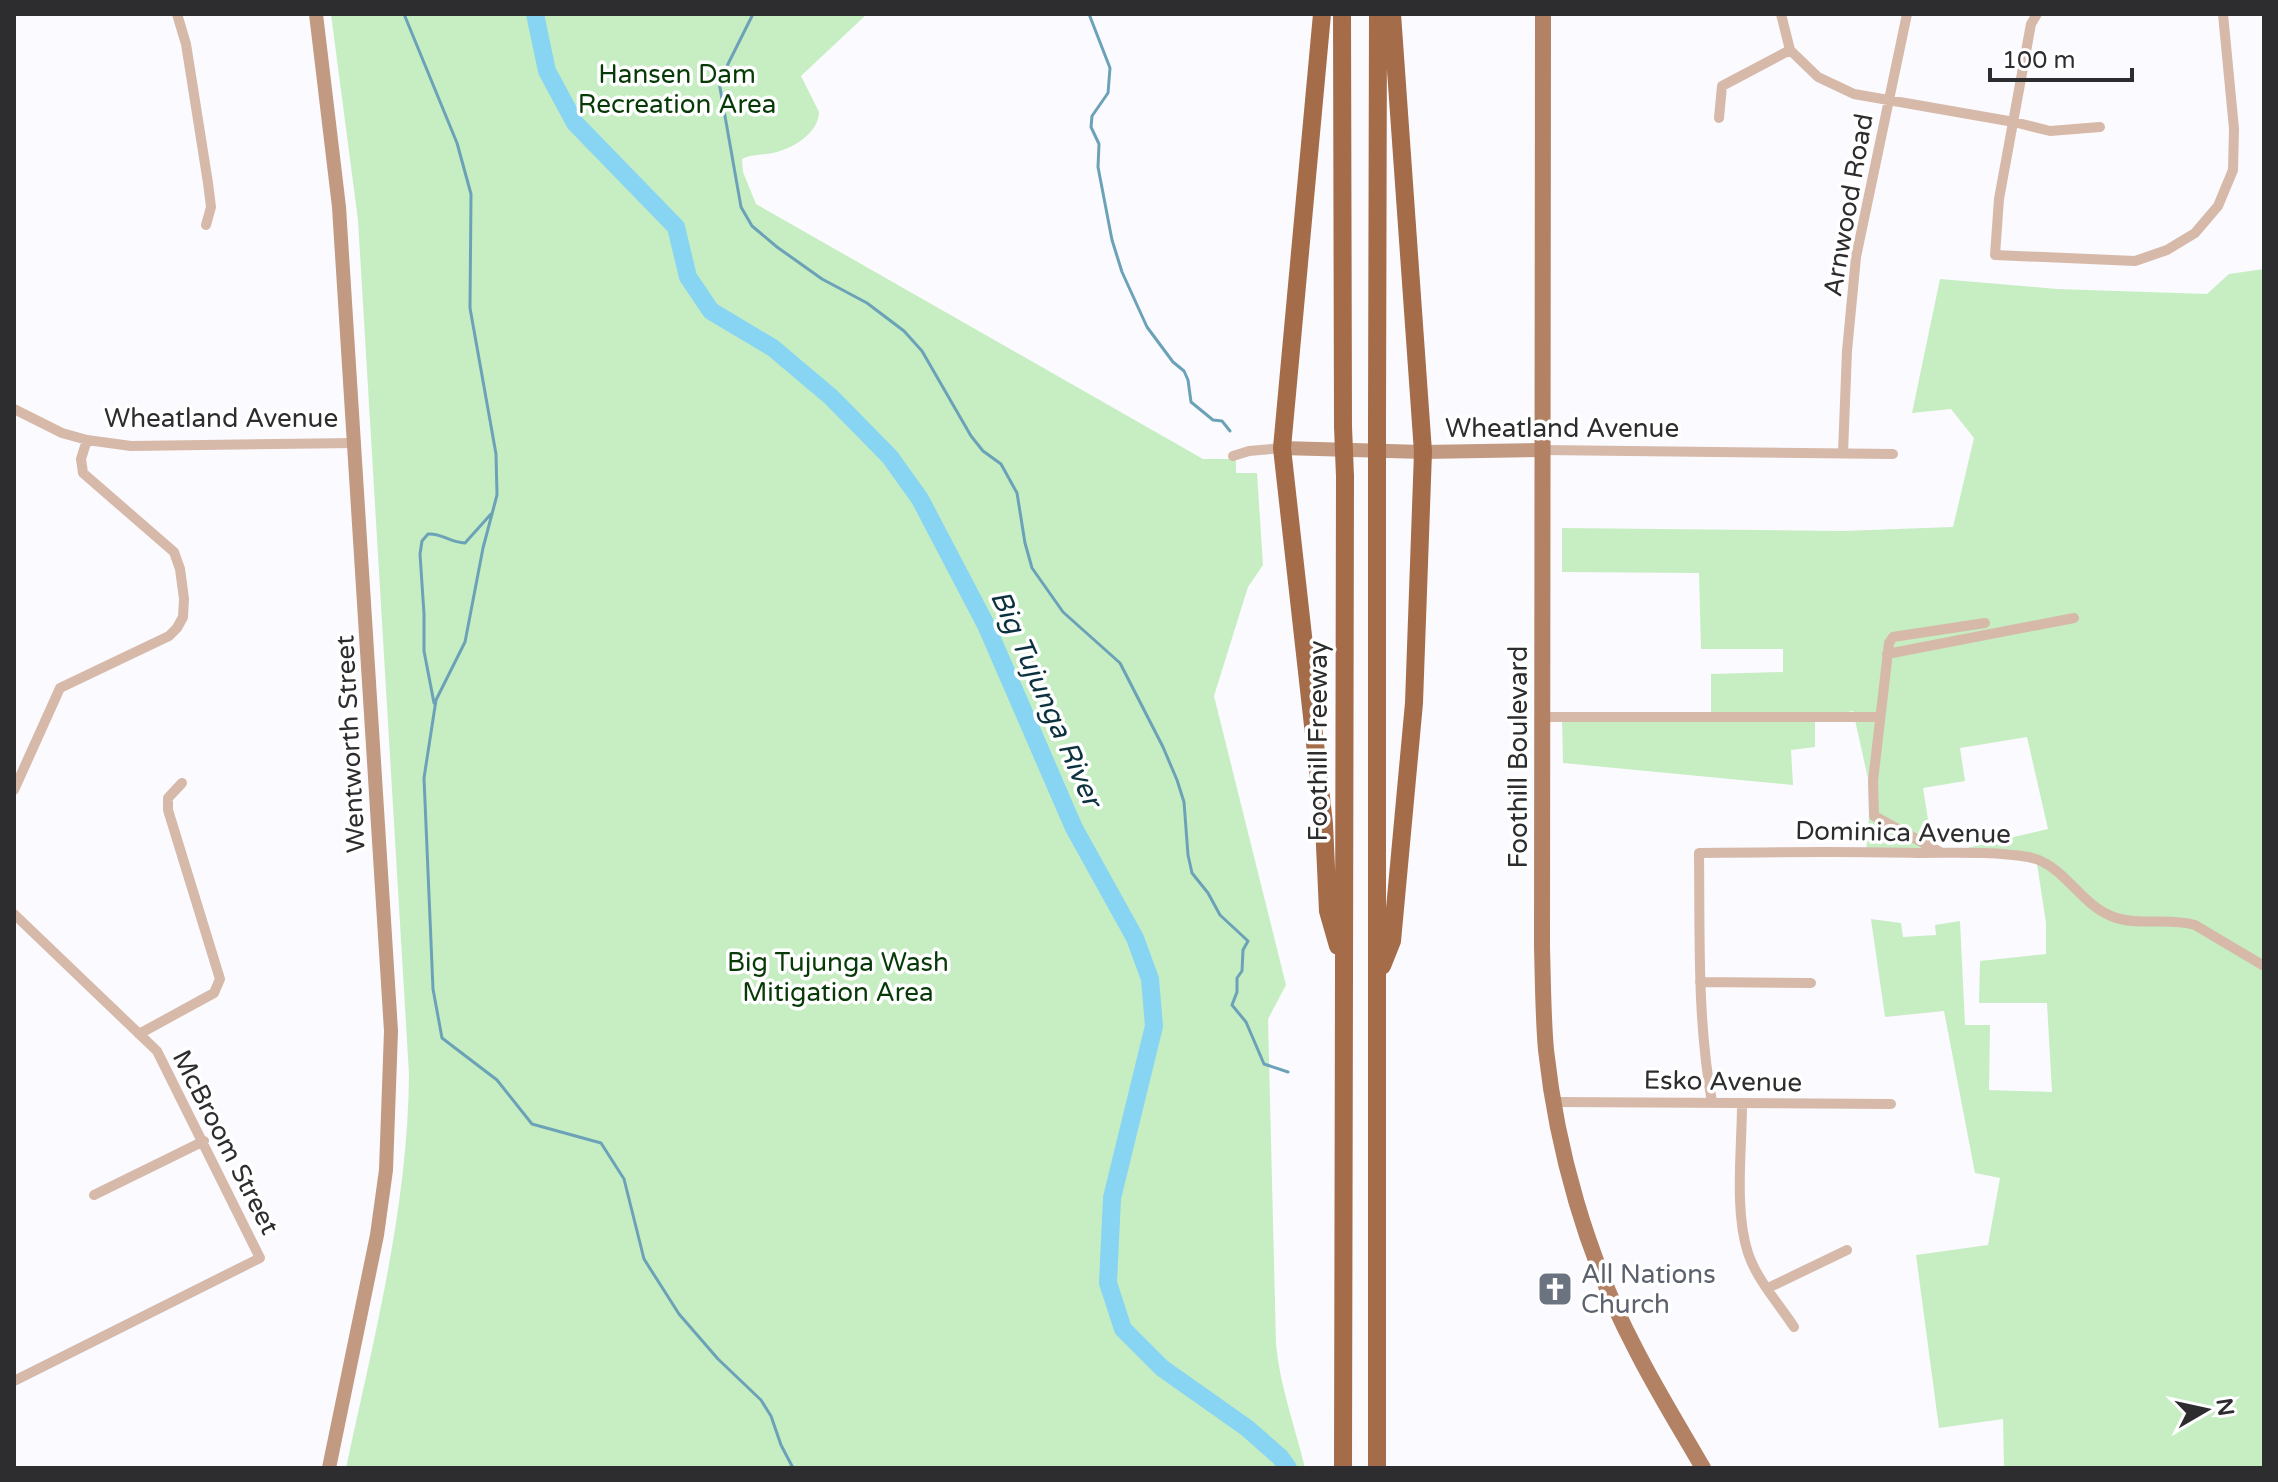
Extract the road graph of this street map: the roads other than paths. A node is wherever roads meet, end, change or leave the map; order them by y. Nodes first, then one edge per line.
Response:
1 (177, 14) edge
2 (316, 14) edge
3 (1322, 14) edge
4 (1342, 14) edge
5 (1378, 14) edge
6 (1392, 14) edge
7 (1543, 14) edge
8 (1781, 14) edge
9 (1907, 14) edge
10 (2037, 14) edge
11 (2223, 14) edge
12 (1790, 50) junction
13 (1890, 99) junction
14 (1719, 118) dead end
15 (2014, 122) junction
16 (2100, 127) dead end
17 (206, 225) dead end
18 (14, 409) edge
19 (87, 440) junction
20 (356, 443) junction
21 (1282, 448) junction
22 (1542, 450) junction
23 (1423, 452) junction
24 (1843, 453) junction
25 (1893, 454) dead end
26 (1233, 456) dead end
27 (2074, 618) dead end
28 (1985, 623) dead end
29 (1887, 654) junction
30 (1542, 717) junction
31 (1879, 717) junction
32 (182, 783) dead end
33 (14, 790) edge
34 (1941, 853) junction
35 (16, 920) edge
36 (2264, 966) edge
37 (1344, 967) junction
38 (1378, 976) junction
39 (1700, 982) junction
40 (1811, 983) dead end
41 (139, 1034) junction
42 (1554, 1102) junction
43 (1712, 1102) junction
44 (1742, 1104) junction
45 (1891, 1104) dead end
46 (204, 1141) junction
47 (94, 1195) dead end
48 (1847, 1250) dead end
49 (1768, 1288) junction
50 (1794, 1327) dead end
51 (14, 1381) edge
52 (329, 1468) edge
53 (1343, 1468) edge
54 (1377, 1468) edge
55 (1703, 1468) edge

1 - 17 street
2 - 20 main road, Wentworth Street
3 - 21 highway
4 - 37 highway, Foothill Freeway, bridge
5 - 38 highway, bridge
6 - 23 highway
7 - 22 main road, Foothill Boulevard
8 - 12 street
9 - 13 street, Arnwood Road
10 - 15 street
11 - 15 street
12 - 13 street
12 - 14 street
13 - 15 street
13 - 24 street, Arnwood Road
15 - 16 street
18 - 19 street
19 - 20 street, Wheatland Avenue
19 - 33 street
20 - 52 main road, Wentworth Street
21 - 23 main road, Wheatland Avenue
21 - 26 street, Wheatland Avenue
21 - 37 highway
22 - 23 main road, Wheatland Avenue
22 - 24 street, Wheatland Avenue
22 - 30 main road, Foothill Boulevard
23 - 38 highway
24 - 25 street, Wheatland Avenue
27 - 29 street
28 - 29 street
29 - 31 street
30 - 31 street
30 - 42 main road, Foothill Boulevard
31 - 34 street
32 - 41 street
34 - 36 street, Dominica Avenue
34 - 39 street, Dominica Avenue
35 - 41 street, McBroom Street
37 - 53 highway, Foothill Freeway
38 - 54 highway
39 - 40 street
39 - 43 street
41 - 46 street, McBroom Street
42 - 43 street, Esko Avenue
42 - 55 main road, Foothill Boulevard
43 - 44 street, Esko Avenue
44 - 45 street, Esko Avenue
44 - 49 street
46 - 47 street
46 - 51 street, McBroom Street
48 - 49 street
49 - 50 street

